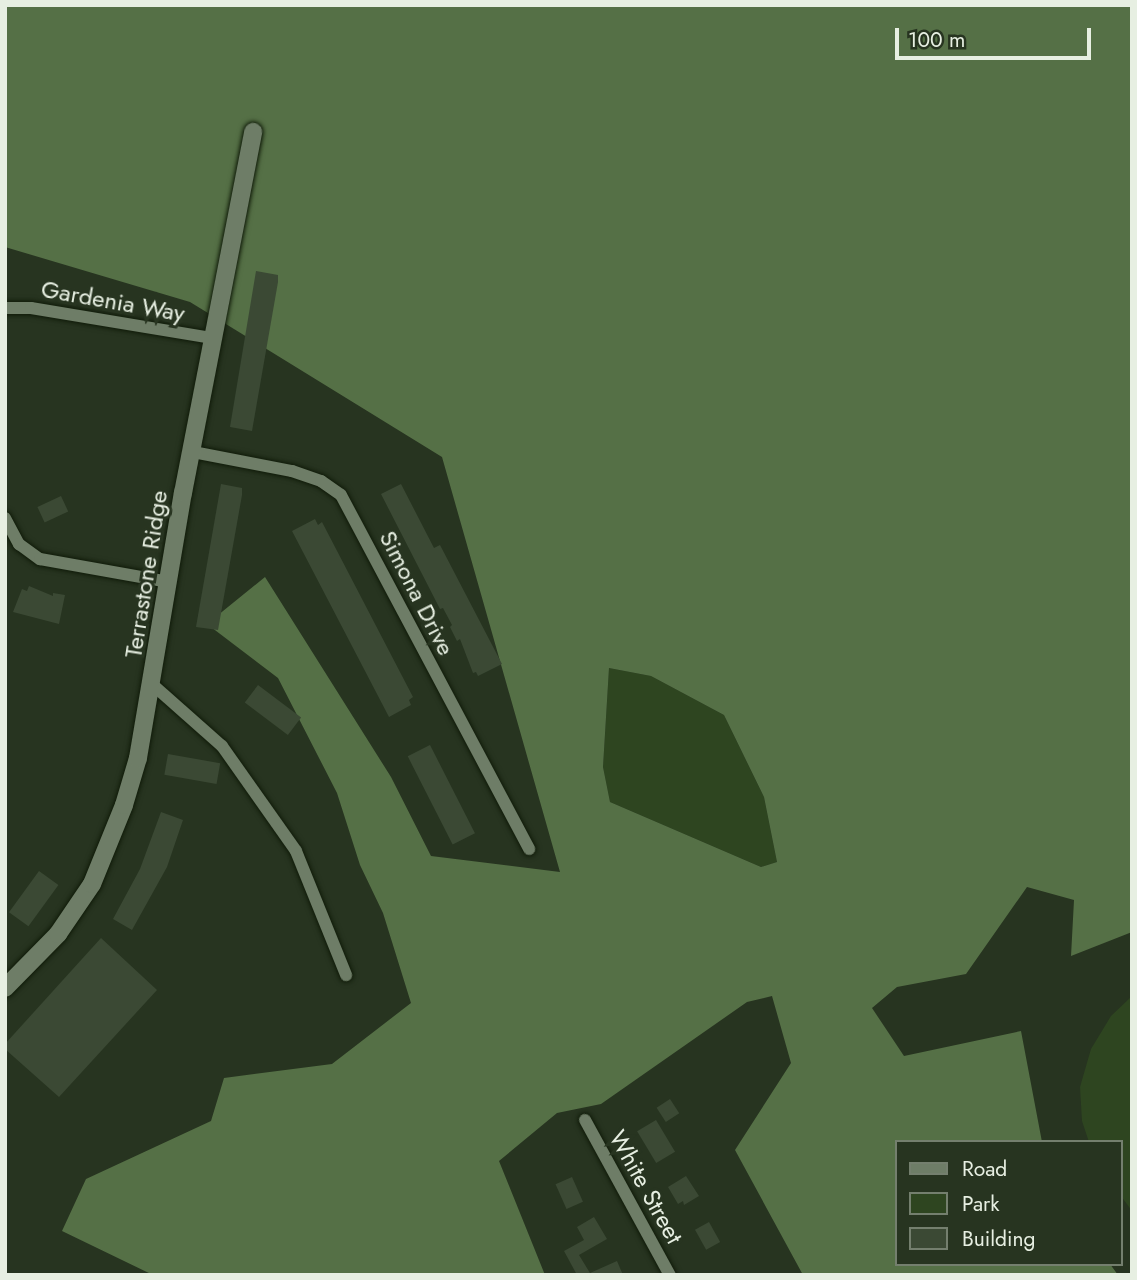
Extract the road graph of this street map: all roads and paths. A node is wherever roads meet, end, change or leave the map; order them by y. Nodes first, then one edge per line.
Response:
1 (253, 132) dead end
2 (5, 308) edge
3 (214, 338) junction
4 (193, 452) junction
5 (5, 518) edge
6 (169, 582) junction
7 (153, 685) junction
8 (529, 849) dead end
9 (346, 975) dead end
10 (5, 988) edge
11 (585, 1120) dead end
12 (670, 1275) edge

1 - 3 street, Terrastone Ridge
2 - 3 street, Gardenia Way
3 - 4 street, Terrastone Ridge
4 - 6 street, Terrastone Ridge
4 - 8 street, Simona Drive
5 - 6 street
6 - 7 street, Terrastone Ridge
7 - 9 street
7 - 10 street, Terrastone Ridge
11 - 12 street, White Street

